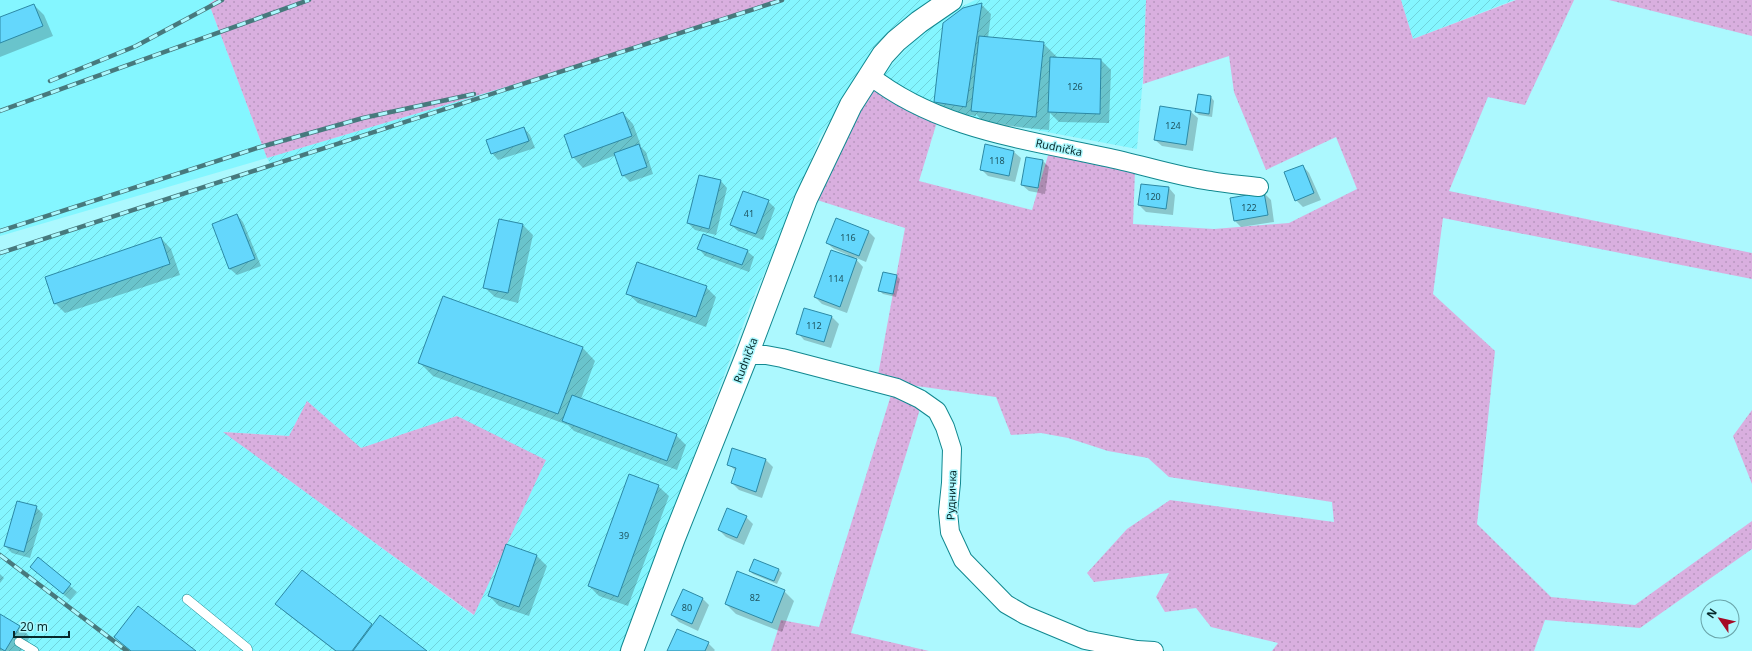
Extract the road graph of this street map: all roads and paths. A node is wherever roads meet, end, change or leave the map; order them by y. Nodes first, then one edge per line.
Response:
1 (951, 0) edge
2 (870, 75) junction
3 (1259, 187) dead end
4 (747, 355) junction
5 (187, 599) dead end
6 (19, 642) dead end
7 (34, 651) edge
8 (248, 651) edge
9 (632, 651) edge
10 (1154, 651) edge

1 - 2 street, Rudnička
2 - 3 street, Rudnička
2 - 4 street, Rudnička
4 - 9 street, Rudnička
4 - 10 street, Рудничка
5 - 8 lane
6 - 7 lane

